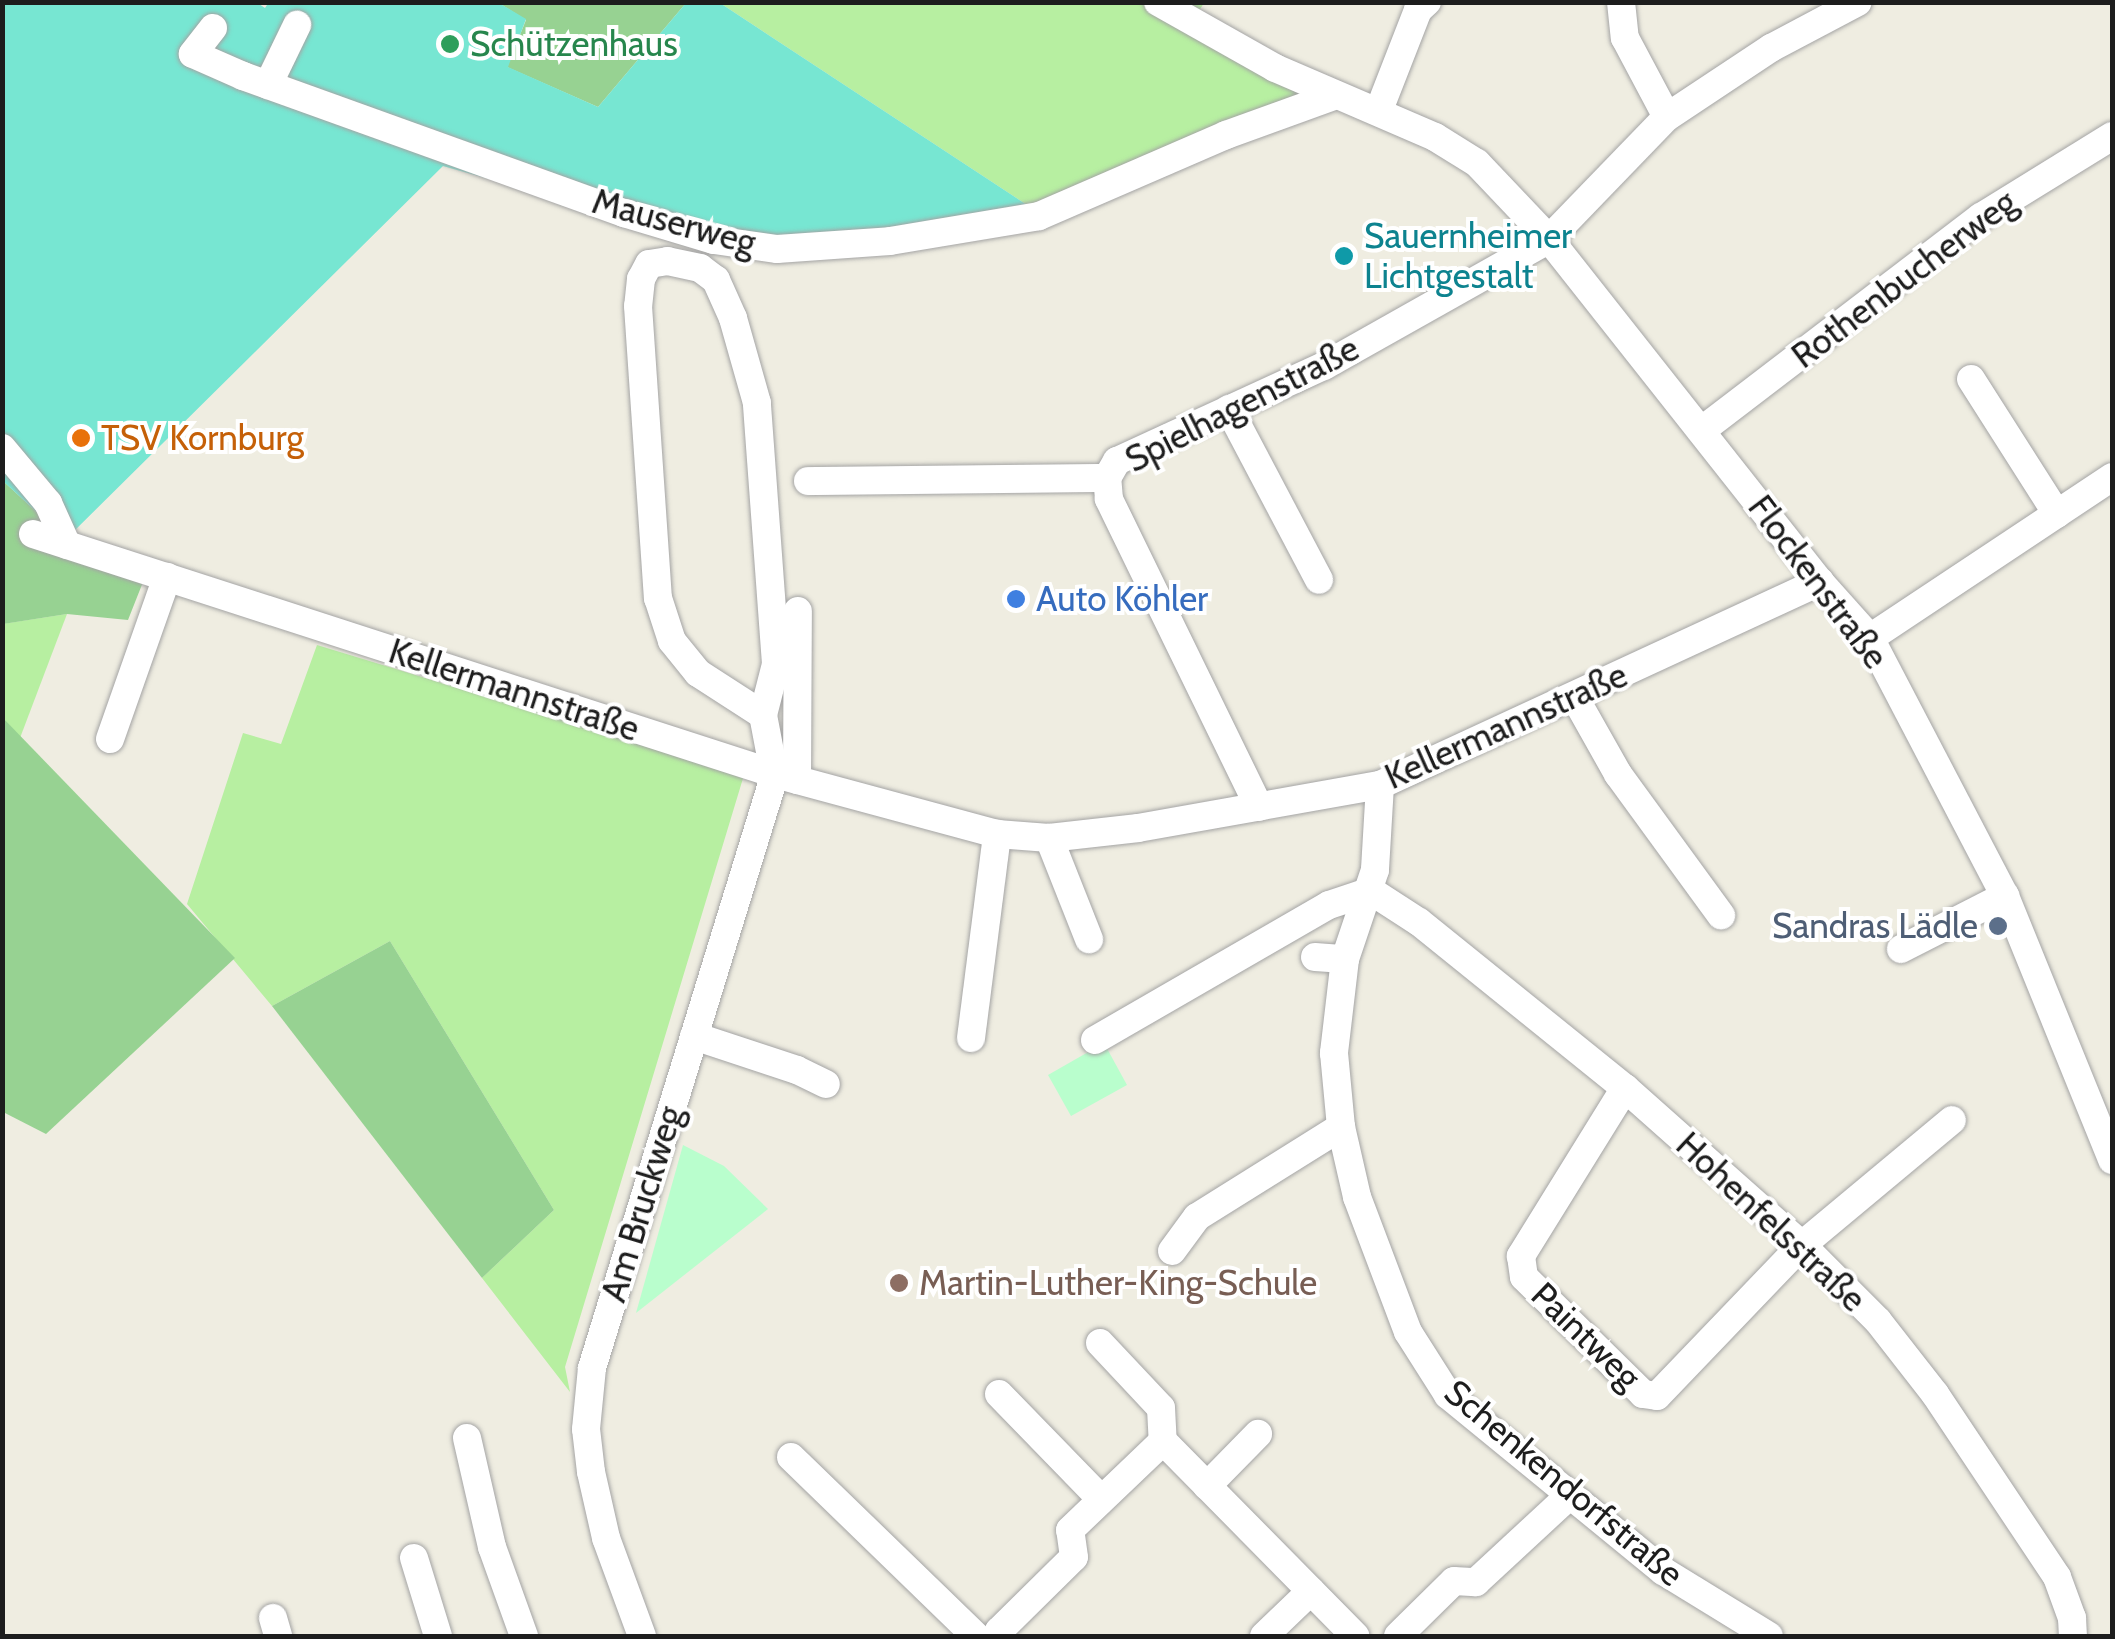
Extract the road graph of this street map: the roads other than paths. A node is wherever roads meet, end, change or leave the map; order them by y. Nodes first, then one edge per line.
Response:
1 (1158, 2) edge
2 (1427, 2) edge
3 (1621, 2) edge
4 (1858, 2) edge
5 (297, 26) dead end
6 (213, 28) dead end
7 (268, 85) junction
8 (1334, 96) junction
9 (1380, 110) junction
10 (1667, 117) junction
11 (2112, 136) edge
12 (1548, 239) junction
13 (1972, 380) dead end
14 (1229, 409) junction
15 (1702, 430) junction
16 (2, 448) edge
17 (2112, 477) edge
18 (1108, 478) junction
19 (808, 481) dead end
20 (2057, 514) junction
21 (33, 534) dead end
22 (68, 545) junction
23 (167, 577) junction
24 (1319, 580) dead end
25 (1820, 582) junction
26 (798, 611) dead end
27 (1870, 638) junction
28 (1574, 696) junction
29 (763, 716) junction
30 (110, 738) dead end
31 (779, 775) junction
32 (1380, 785) junction
33 (1259, 807) junction
34 (998, 834) junction
35 (1049, 838) junction
36 (1371, 890) junction
37 (2005, 896) junction
38 (1721, 915) dead end
39 (1090, 939) dead end
40 (1901, 950) dead end
41 (1315, 956) dead end
42 (1345, 959) junction
43 (694, 1036) junction
44 (971, 1038) dead end
45 (1095, 1040) dead end
46 (826, 1084) dead end
47 (1626, 1088) junction
48 (1952, 1120) dead end
49 (1341, 1126) junction
50 (2112, 1160) edge
51 (1802, 1245) junction
52 (1172, 1251) dead end
53 (1100, 1343) dead end
54 (999, 1394) dead end
55 (1258, 1434) dead end
56 (467, 1438) dead end
57 (1163, 1441) junction
58 (791, 1457) dead end
59 (1207, 1486) junction
60 (1569, 1496) junction
61 (1102, 1500) junction
62 (414, 1558) dead end
63 (1311, 1591) junction
64 (438, 1636) edge
65 (524, 1636) edge
66 (642, 1636) edge
67 (976, 1636) edge
68 (999, 1636) edge
69 (1264, 1636) edge
70 (1355, 1636) edge
71 (1398, 1636) edge
72 (1769, 1636) edge
73 (2074, 1636) edge

1 - 8 street, Flockenstraße
2 - 9 street
3 - 10 street
4 - 10 street, Spielhagenstraße
5 - 7 street
6 - 7 street, Mauserweg
7 - 8 street, Mauserweg
8 - 9 street, Flockenstraße
9 - 12 street, Flockenstraße
10 - 12 street, Spielhagenstraße
11 - 15 street, Rothenbucherweg
12 - 14 street, Spielhagenstraße
12 - 15 street, Flockenstraße
13 - 20 street
14 - 18 street, Spielhagenstraße
14 - 24 street
15 - 25 street, Flockenstraße
16 - 22 street
17 - 20 street
18 - 19 street
18 - 33 street, Spielhagenstraße
20 - 27 street
21 - 22 street, Kellermannstraße
22 - 23 street, Kellermannstraße
23 - 30 street
23 - 31 street, Kellermannstraße
25 - 27 street, Flockenstraße
25 - 28 street, Kellermannstraße
26 - 31 street
27 - 37 street, Flockenstraße
28 - 32 street, Kellermannstraße
28 - 38 street
29 - 29 street
29 - 31 street
31 - 34 street, Kellermannstraße
31 - 43 street, Am Bruckweg
32 - 33 street, Kellermannstraße
32 - 36 street, Schenkendorfstraße
33 - 35 street, Kellermannstraße
34 - 35 street, Kellermannstraße
34 - 44 street
35 - 39 street
36 - 42 street, Schenkendorfstraße
36 - 45 street
36 - 47 street, Hohenfelsstraße
37 - 40 street
37 - 50 street, Flockenstraße
41 - 42 street
42 - 49 street, Schenkendorfstraße
43 - 46 street
43 - 66 street, Am Bruckweg
47 - 51 street, Hohenfelsstraße
47 - 51 street, Paintweg
48 - 51 street
49 - 52 street
49 - 60 street, Schenkendorfstraße
51 - 73 street, Hohenfelsstraße
53 - 57 street
54 - 61 street
55 - 59 street
56 - 65 street
57 - 59 street
57 - 61 street
58 - 67 street
59 - 63 street
60 - 71 street
60 - 72 street, Schenkendorfstraße
61 - 68 street
62 - 64 street
63 - 69 street
63 - 70 street

